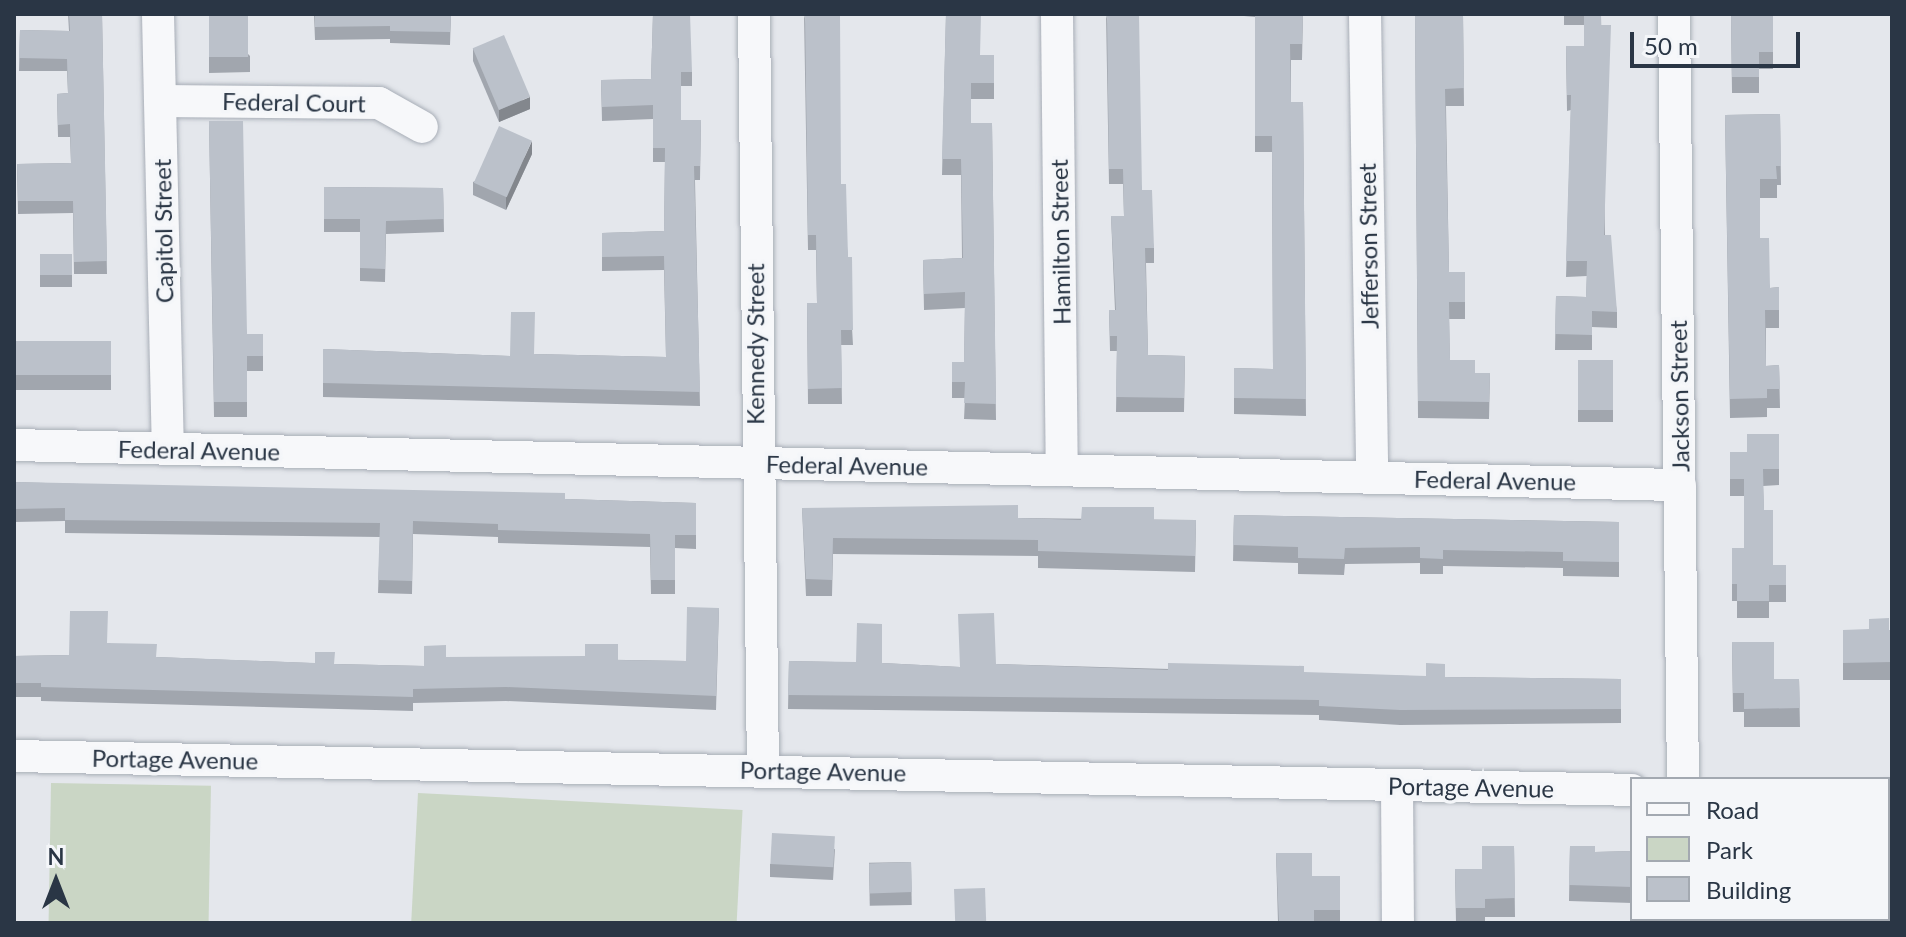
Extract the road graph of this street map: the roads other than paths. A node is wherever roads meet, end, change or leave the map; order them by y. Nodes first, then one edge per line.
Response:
1 (158, 14) edge
2 (754, 14) edge
3 (1057, 14) edge
4 (1365, 14) edge
5 (1674, 14) edge
6 (160, 101) junction
7 (422, 127) dead end
8 (14, 445) edge
9 (168, 449) junction
10 (756, 463) junction
11 (1062, 470) junction
12 (1372, 477) junction
13 (1680, 485) junction
14 (14, 756) edge
15 (763, 769) junction
16 (1683, 777) edge
17 (1397, 786) junction
18 (1630, 790) edge
19 (1398, 923) edge

1 - 6 street, Capitol Street
2 - 10 street, Kennedy Street
3 - 11 street, Hamilton Street
4 - 12 street, Jefferson Street
5 - 13 street, Jackson Street
6 - 7 street, Federal Court
6 - 9 street, Capitol Street
8 - 9 street, Federal Avenue
9 - 10 street, Federal Avenue
10 - 11 street, Federal Avenue
10 - 15 street, Kennedy Street
11 - 12 street, Federal Avenue
12 - 13 street, Federal Avenue
13 - 16 street, Jackson Street
14 - 15 street, Portage Avenue
15 - 17 street, Portage Avenue
17 - 18 street, Portage Avenue
17 - 19 street

